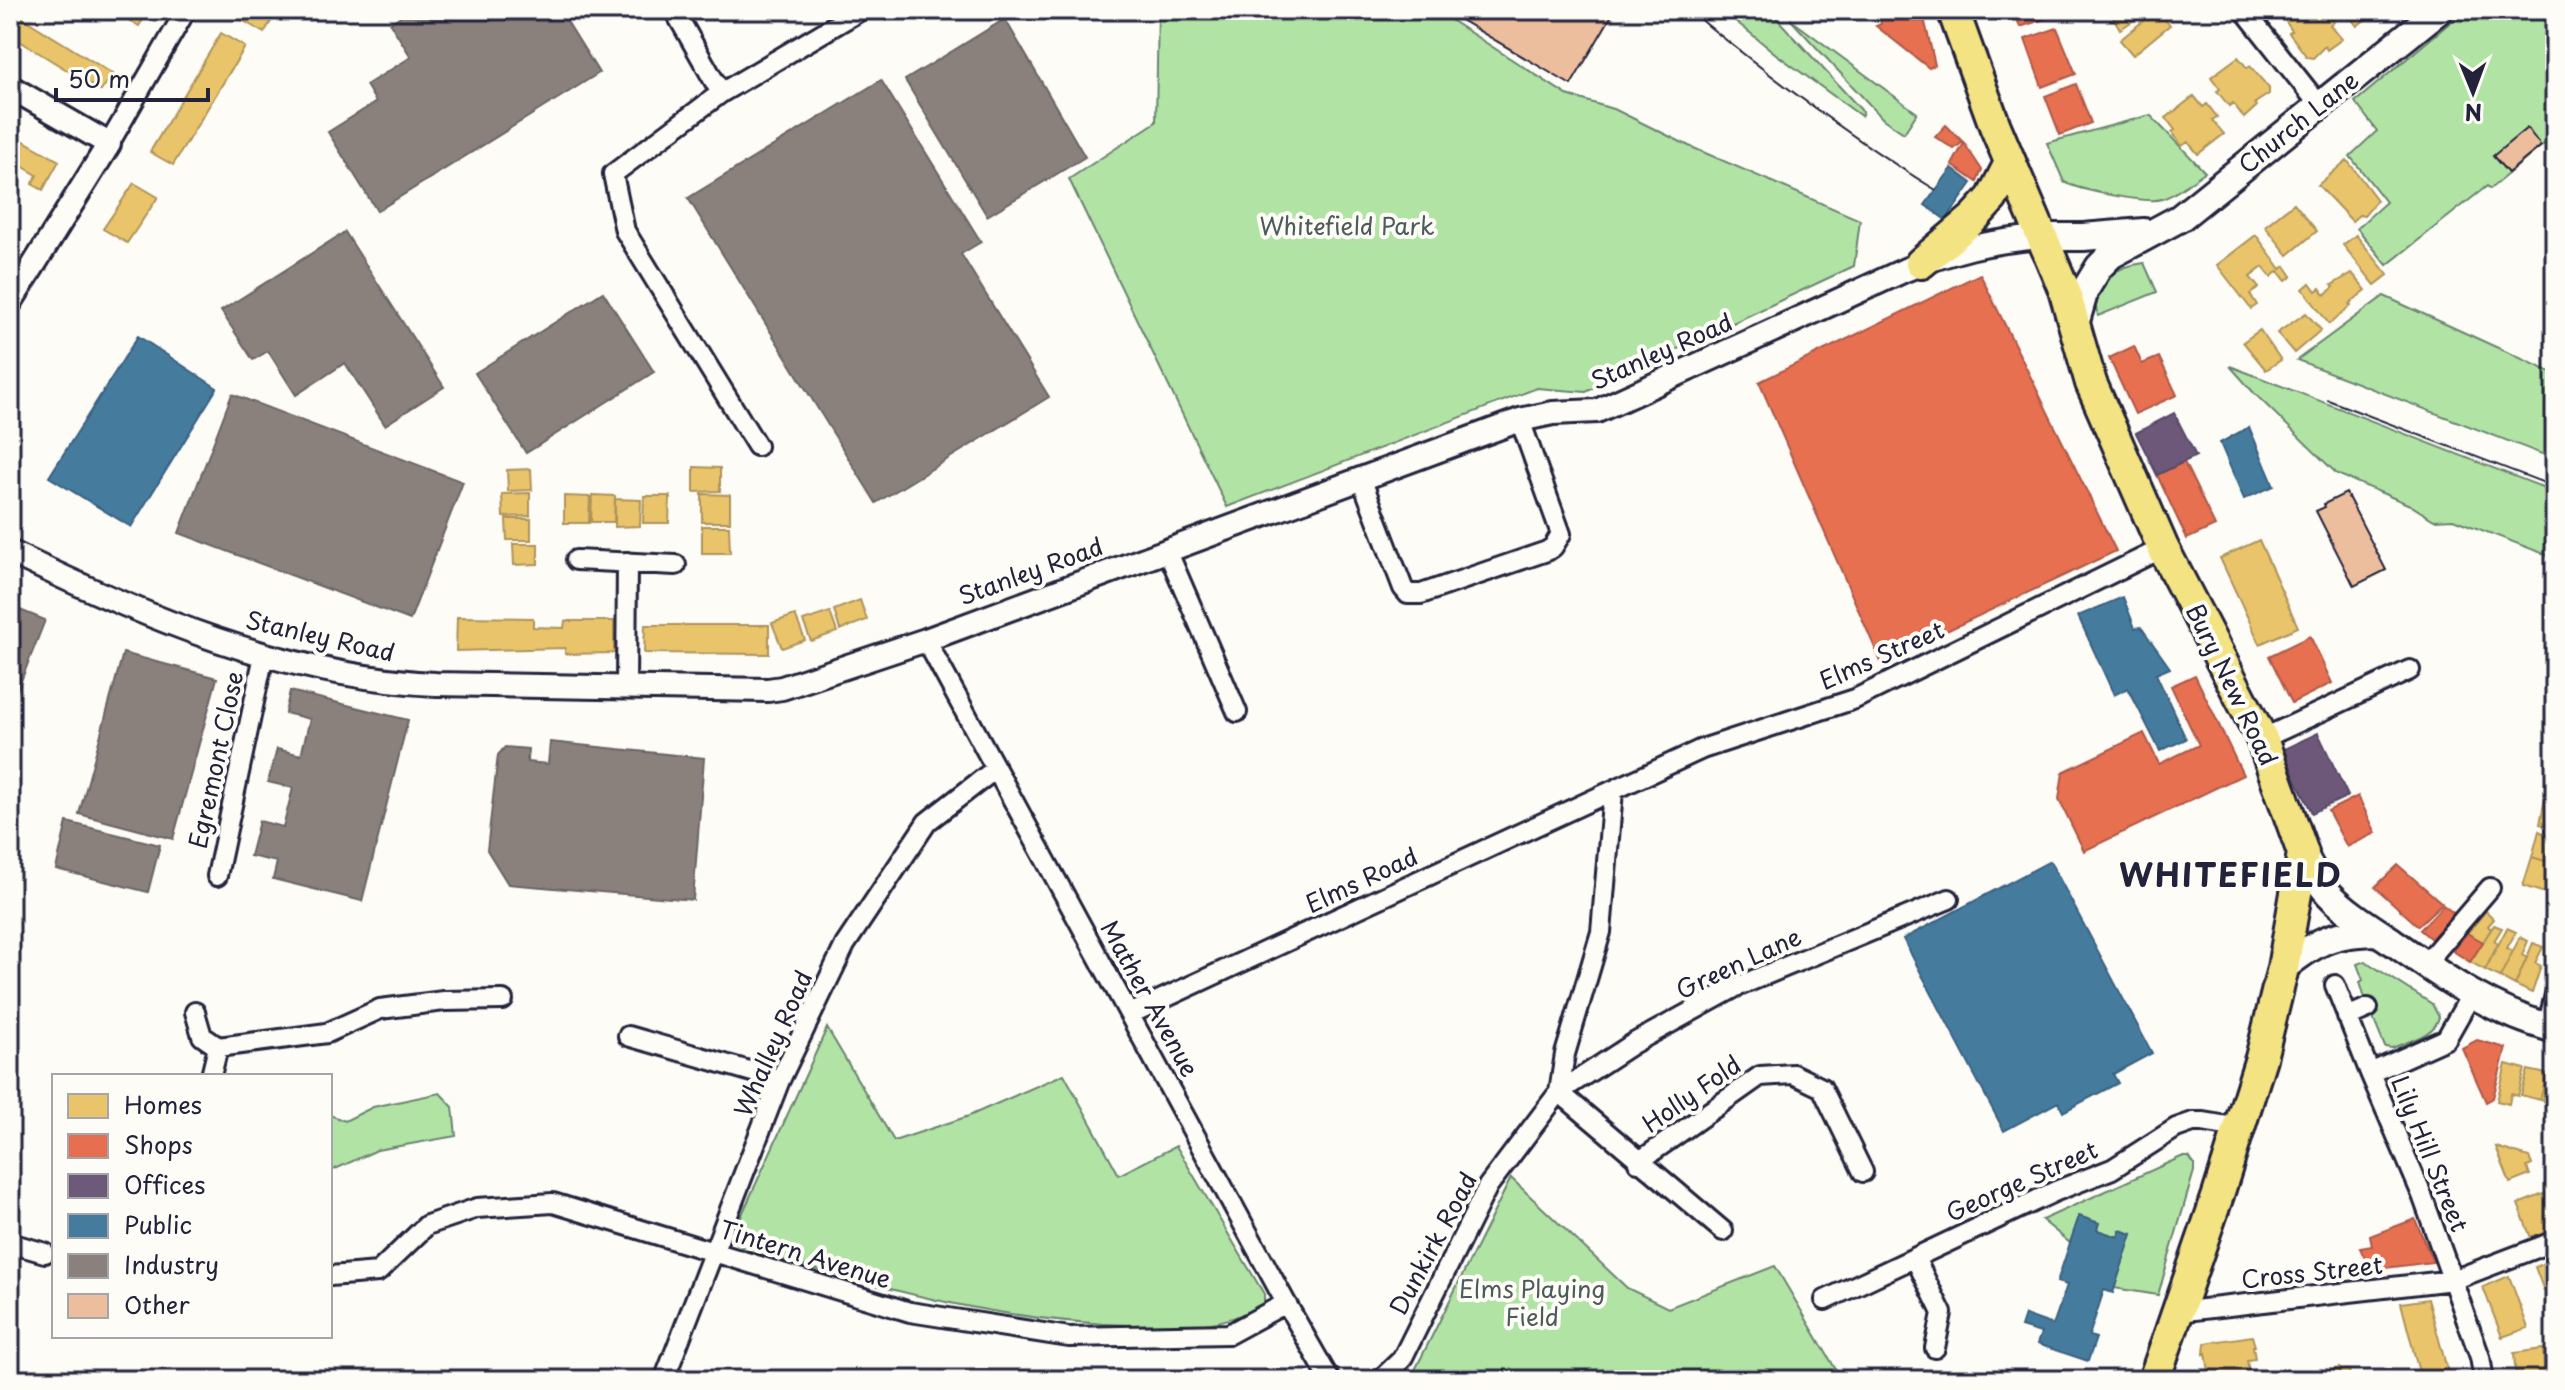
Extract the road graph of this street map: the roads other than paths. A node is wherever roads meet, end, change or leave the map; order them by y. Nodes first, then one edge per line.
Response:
1 (186, 10) edge
2 (674, 10) edge
3 (861, 10) edge
4 (1953, 10) edge
5 (2244, 10) edge
6 (2439, 10) edge
7 (10, 87) edge
8 (721, 93) junction
9 (2320, 106) junction
10 (109, 144) junction
11 (2010, 163) junction
12 (2156, 231) junction
13 (2042, 237) junction
14 (1921, 263) junction
15 (10, 303) edge
16 (2074, 328) junction
17 (1520, 420) junction
18 (757, 446) dead end
19 (1361, 478) junction
20 (2163, 548) junction
21 (1167, 550) junction
22 (10, 552) edge
23 (576, 560) dead end
24 (627, 562) junction
25 (676, 565) dead end
26 (926, 640) junction
27 (264, 655) junction
28 (2410, 670) dead end
29 (626, 687) junction
30 (1237, 712) dead end
31 (2262, 739) junction
32 (994, 770) junction
33 (1613, 791) junction
34 (2303, 853) junction
35 (217, 876) dead end
36 (2490, 888) dead end
37 (1949, 899) dead end
38 (2378, 932) junction
39 (2425, 964) junction
40 (2283, 968) junction
41 (2335, 985) dead end
42 (2471, 995) junction
43 (2555, 995) edge
44 (503, 1000) dead end
45 (2368, 1008) dead end
46 (195, 1012) dead end
47 (1130, 1014) junction
48 (2347, 1017) junction
49 (2551, 1028) edge
50 (628, 1036) dead end
51 (218, 1047) junction
52 (2370, 1073) junction
53 (211, 1074) edge
54 (780, 1080) junction
55 (1559, 1092) junction
56 (2239, 1128) junction
57 (1638, 1162) junction
58 (1863, 1172) dead end
59 (1723, 1231) dead end
60 (2555, 1241) edge
61 (10, 1243) edge
62 (712, 1252) junction
63 (45, 1253) dead end
64 (1915, 1258) junction
65 (332, 1276) edge
66 (2453, 1280) junction
67 (1825, 1300) dead end
68 (1286, 1303) junction
69 (2177, 1312) junction
70 (1935, 1348) dead end
71 (664, 1380) edge
72 (1330, 1380) edge
73 (1380, 1380) edge
74 (2154, 1380) edge
75 (2484, 1380) edge

1 - 10 street
2 - 8 street
3 - 8 street
4 - 11 highway, Bury New Road
5 - 9 street
6 - 9 main road, Church Lane
7 - 10 street
8 - 18 street
9 - 12 main road, Church Lane
10 - 15 street
11 - 13 highway, Bury New Road
11 - 14 highway
12 - 13 main road, Church Lane
12 - 16 main road, Church Lane
13 - 14 street, Stanley Road
13 - 16 highway, Bury New Road
14 - 17 street, Stanley Road
16 - 20 highway, Bury New Road
17 - 19 street, Stanley Road
17 - 19 street
19 - 21 street, Stanley Road
20 - 31 highway, Bury New Road
20 - 33 street, Elms Street
21 - 26 street, Stanley Road
21 - 30 street
22 - 27 street, Stanley Road
23 - 24 street
24 - 25 street
24 - 29 street
26 - 29 street, Stanley Road
26 - 32 street, Mather Avenue
27 - 29 street, Stanley Road
27 - 35 street, Egremont Close
28 - 31 street
31 - 34 highway, Bury New Road
32 - 47 street, Mather Avenue
32 - 54 street, Whalley Road
33 - 47 street, Elms Road
33 - 55 street
34 - 38 main road
34 - 40 highway, Bury New Road
36 - 39 street
37 - 55 street, Green Lane
38 - 39 main road
38 - 40 main road
39 - 42 main road
40 - 56 highway, Bury New Road
41 - 48 street
42 - 49 main road
42 - 52 street, Lily Hill Street
43 - 49 street
44 - 51 street
45 - 48 street
46 - 51 street
47 - 68 street, Mather Avenue
48 - 52 street
50 - 54 street
51 - 53 street
52 - 66 street, Lily Hill Street
54 - 62 street, Whalley Road
55 - 57 street
55 - 73 street, Dunkirk Road
56 - 64 street, George Street
56 - 69 highway, Bury New Road
57 - 58 street, Holly Fold
57 - 59 street
60 - 66 street, Cross Street
61 - 63 street
62 - 65 street, Tintern Avenue
62 - 68 street, Tintern Avenue
62 - 71 street, Whalley Road
64 - 67 street, George Street
64 - 70 street
66 - 69 street, Cross Street
66 - 75 street, Lily Hill Street
68 - 72 street, Mather Avenue
69 - 74 highway, Bury New Road

